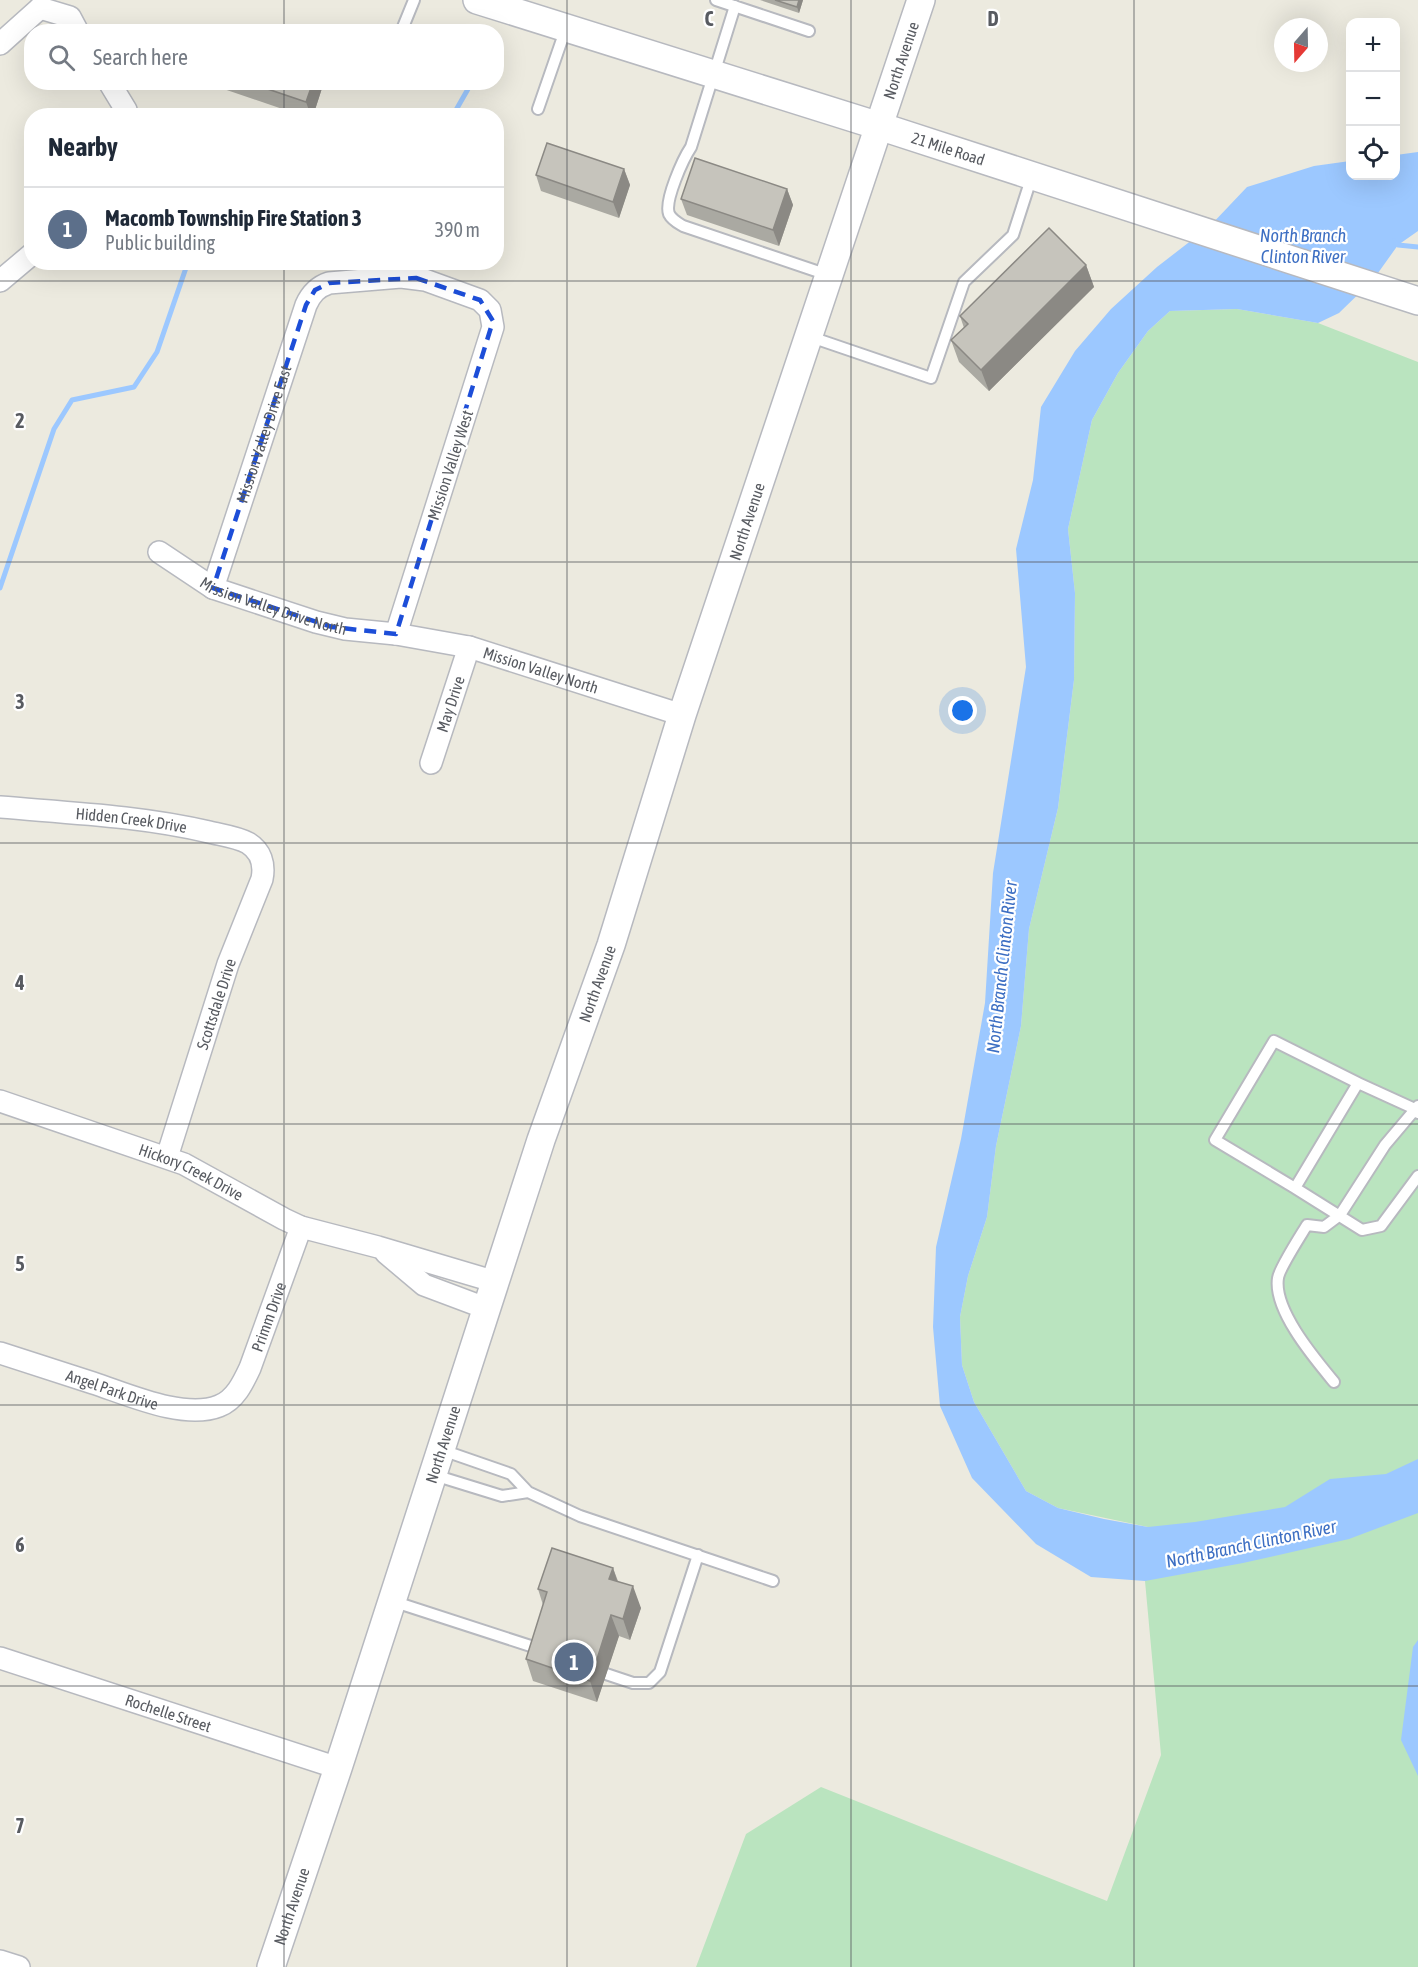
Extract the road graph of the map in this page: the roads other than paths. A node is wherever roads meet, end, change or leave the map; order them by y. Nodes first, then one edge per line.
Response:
1 (414, 0) edge
2 (477, 0) edge
3 (716, 0) edge
4 (921, 0) edge
5 (41, 4) edge
6 (735, 6) junction
7 (74, 16) edge
8 (404, 24) edge
9 (566, 28) junction
10 (808, 31) dead end
11 (0, 44) edge
12 (714, 74) junction
13 (114, 90) edge
14 (125, 108) edge
15 (538, 109) dead end
16 (879, 126) junction
17 (1032, 175) junction
18 (24, 261) edge
19 (828, 275) junction
20 (0, 281) edge
21 (322, 285) joint
22 (1408, 298) edge
23 (807, 336) junction
24 (159, 552) dead end
25 (213, 588) junction
26 (396, 634) junction
27 (469, 647) junction
28 (682, 715) junction
29 (431, 763) dead end
30 (0, 807) edge
31 (258, 852) joint
32 (1358, 1083) junction
33 (0, 1101) edge
34 (1417, 1109) edge
35 (167, 1157) junction
36 (1418, 1176) edge
37 (1295, 1188) junction
38 (1340, 1215) junction
39 (300, 1227) junction
40 (378, 1247) junction
41 (496, 1282) junction
42 (488, 1309) junction
43 (0, 1353) edge
44 (1334, 1382) dead end
45 (227, 1402) joint
46 (438, 1462) junction
47 (528, 1492) junction
48 (698, 1555) junction
49 (773, 1581) dead end
50 (392, 1601) junction
51 (543, 1650) edge
52 (0, 1658) edge
53 (606, 1674) dead end
54 (338, 1768) junction
55 (0, 1961) edge
56 (19, 1967) edge
57 (271, 1967) edge

1 - 8 lane
2 - 9 street, 21 Mile Road
3 - 6 lane
4 - 16 street, North Avenue
5 - 7 street
5 - 11 street
6 - 10 lane
6 - 12 lane
9 - 12 street, 21 Mile Road
9 - 15 lane
12 - 16 street, 21 Mile Road
12 - 19 lane
13 - 14 street
16 - 17 street, 21 Mile Road
16 - 19 street, North Avenue
17 - 22 street, 21 Mile Road
17 - 23 lane
18 - 20 street
19 - 23 street, North Avenue
21 - 25 street, Mission Valley Drive East
21 - 26 street, Mission Valley West
23 - 28 street, North Avenue
24 - 25 street, Mission Valley Drive North
25 - 26 street, Mission Valley Drive North
26 - 27 street, Mission Valley North
27 - 28 street, Mission Valley North
27 - 29 street, May Drive
28 - 41 street, North Avenue
30 - 31 street, Hidden Creek Drive
31 - 35 street, Scottsdale Drive
32 - 34 lane
32 - 37 lane
32 - 37 lane
33 - 35 street, Hickory Creek Drive
34 - 38 lane
35 - 39 street, Hickory Creek Drive
36 - 38 lane
37 - 38 lane
38 - 44 lane
39 - 40 street, Hickory Creek Drive
39 - 45 street, Primm Drive
40 - 41 street, Hickory Creek Drive
40 - 42 street, Hickory Creek Drive
41 - 42 street, North Avenue
42 - 46 street, North Avenue
43 - 45 street, Angel Park Drive
46 - 47 lane
46 - 47 lane
46 - 50 street, North Avenue
47 - 48 lane
48 - 49 lane
48 - 53 lane
50 - 51 lane
50 - 54 street, North Avenue
52 - 54 street, Rochelle Street
54 - 57 street, North Avenue
55 - 56 street

